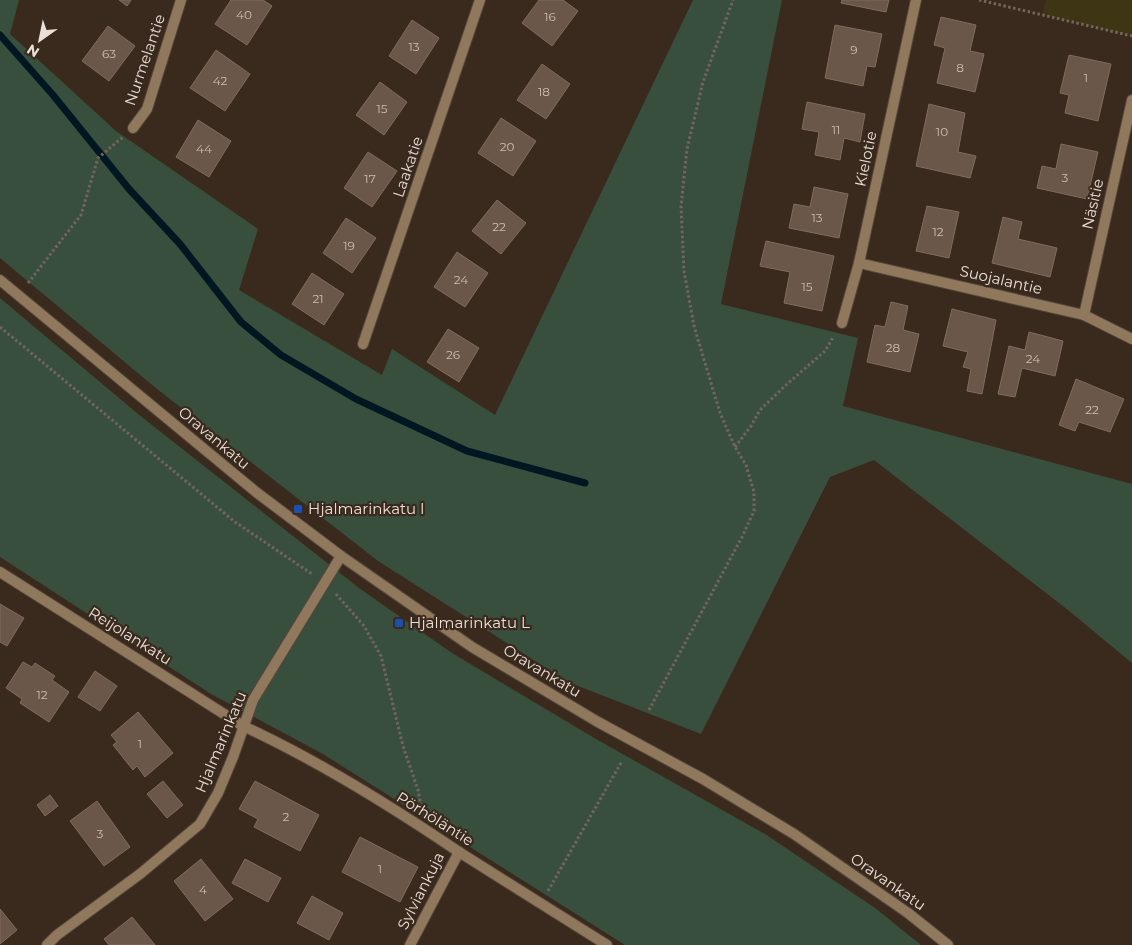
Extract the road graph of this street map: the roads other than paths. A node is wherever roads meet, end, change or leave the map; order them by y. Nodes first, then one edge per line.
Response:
1 (181, 0) edge
2 (480, 0) edge
3 (916, 0) edge
4 (1132, 100) edge
5 (133, 128) dead end
6 (859, 263) junction
7 (0, 280) edge
8 (1084, 315) junction
9 (842, 323) road end
10 (1132, 339) edge
11 (363, 344) dead end
12 (341, 556) junction
13 (0, 572) edge
14 (243, 726) junction
15 (459, 852) junction
16 (47, 945) edge
17 (410, 945) edge
18 (607, 945) edge
19 (948, 945) edge

1 - 5 street, Nurmelantie
2 - 11 street, Laakatie
3 - 6 street, Kielotie
4 - 8 street, Näsitie
6 - 8 street, Suojalantie
6 - 9 street, Kielotie
7 - 12 street, Oravankatu
8 - 10 street, Suojalantie
12 - 14 street, Hjalmarinkatu
12 - 19 street, Oravankatu
13 - 14 street, Reijolankatu
14 - 15 street, Pörhöläntie
14 - 16 street, Hjalmarinkatu
15 - 17 street, Sylviankuja
15 - 18 street, Pörhöläntie

